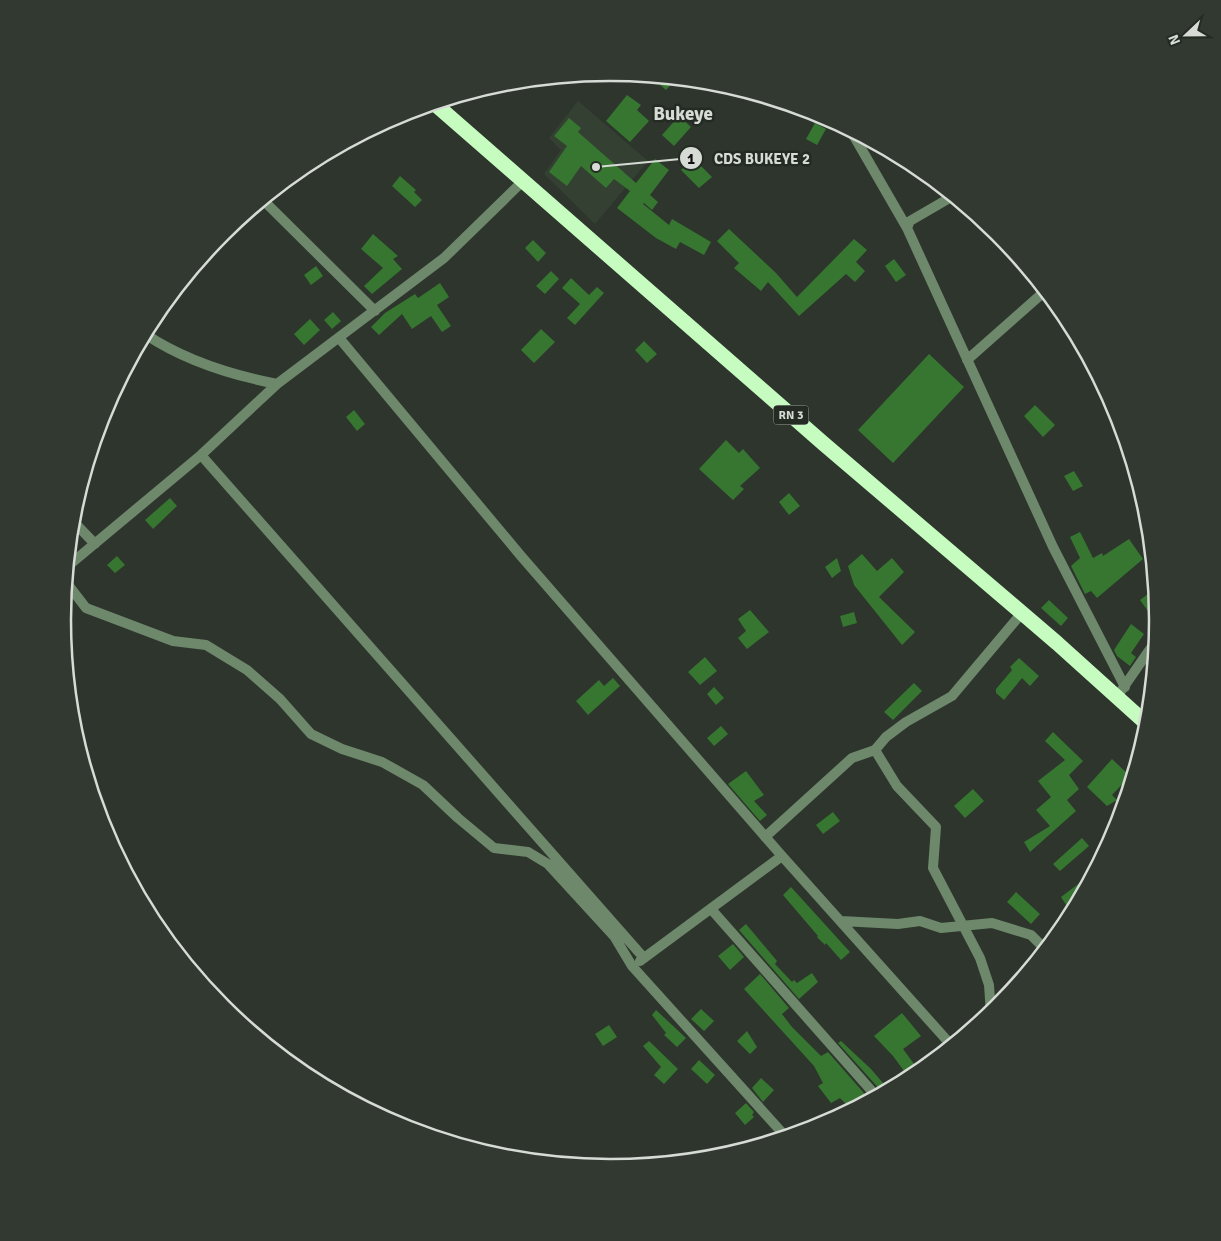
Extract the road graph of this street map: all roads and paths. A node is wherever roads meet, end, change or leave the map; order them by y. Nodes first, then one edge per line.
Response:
1 (441, 109) edge
2 (857, 141) edge
3 (523, 181) junction
4 (947, 199) edge
5 (268, 204) edge
6 (907, 228) junction
7 (1040, 295) edge
8 (375, 311) junction
9 (151, 338) edge
10 (340, 339) junction
11 (967, 360) junction
12 (278, 384) junction
13 (201, 455) junction
14 (80, 528) edge
15 (95, 544) junction
16 (75, 560) edge
17 (72, 590) edge
18 (1021, 614) junction
19 (1149, 650) edge
20 (1121, 691) junction
21 (1141, 716) edge
22 (875, 750) junction
23 (765, 836) junction
24 (782, 856) junction
25 (712, 909) junction
26 (841, 921) junction
27 (963, 926) junction
28 (1041, 945) edge
29 (644, 958) junction
30 (632, 966) junction
31 (990, 1004) edge
32 (948, 1041) edge
33 (872, 1092) edge
34 (781, 1132) edge

1 - 3 highway, RN 3
2 - 6 street
3 - 8 street
3 - 18 highway, RN 3
4 - 6 street
5 - 8 street
6 - 11 street
7 - 11 street
8 - 10 street
9 - 12 street
10 - 12 street
10 - 23 street
11 - 20 street
12 - 13 street
13 - 15 street
13 - 29 street
14 - 15 street
15 - 16 street
17 - 30 street
18 - 20 highway, RN 3
18 - 22 street
19 - 20 street
20 - 21 highway, RN 3
22 - 23 street
22 - 27 street
23 - 24 street
24 - 25 street
24 - 26 street
25 - 29 street
25 - 33 street
26 - 27 street
26 - 32 street
27 - 28 street
27 - 31 street
29 - 30 street
30 - 34 street

